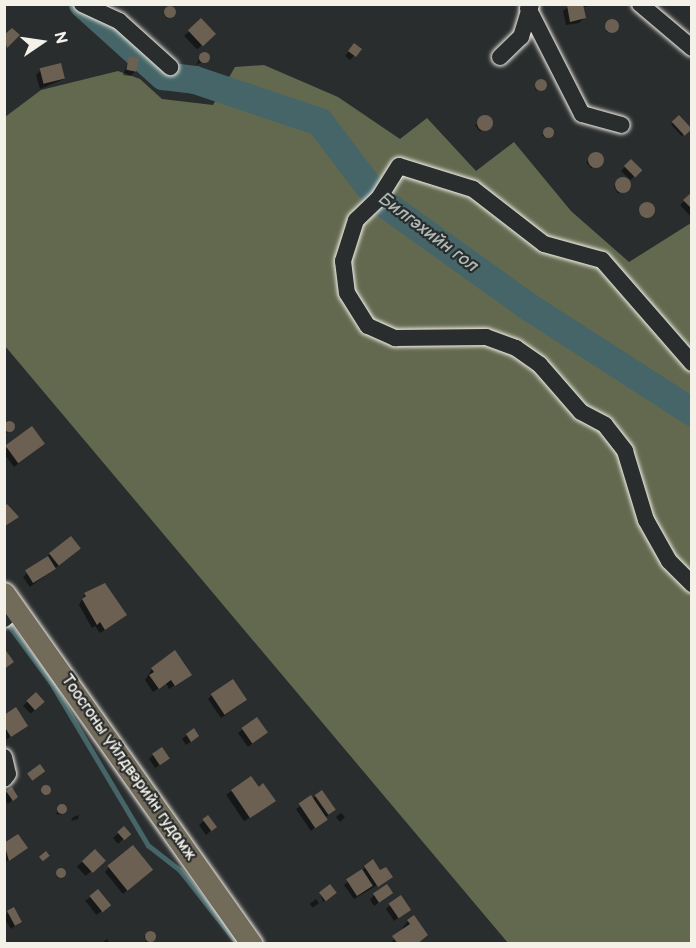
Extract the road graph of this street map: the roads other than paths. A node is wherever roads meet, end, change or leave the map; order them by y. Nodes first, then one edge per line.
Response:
1 (82, 4) edge
2 (640, 4) edge
3 (530, 6) edge
4 (692, 48) edge
5 (500, 57) dead end
6 (170, 67) dead end
7 (622, 125) dead end
8 (692, 363) edge
9 (692, 584) edge
10 (8, 607) edge
11 (4, 757) edge
12 (4, 779) edge
13 (252, 944) edge

1 - 6 street
2 - 4 street
3 - 5 street
3 - 7 street
8 - 9 street
10 - 13 main road, Тоосгоны үйлдвэрийн гудамж
11 - 12 street

